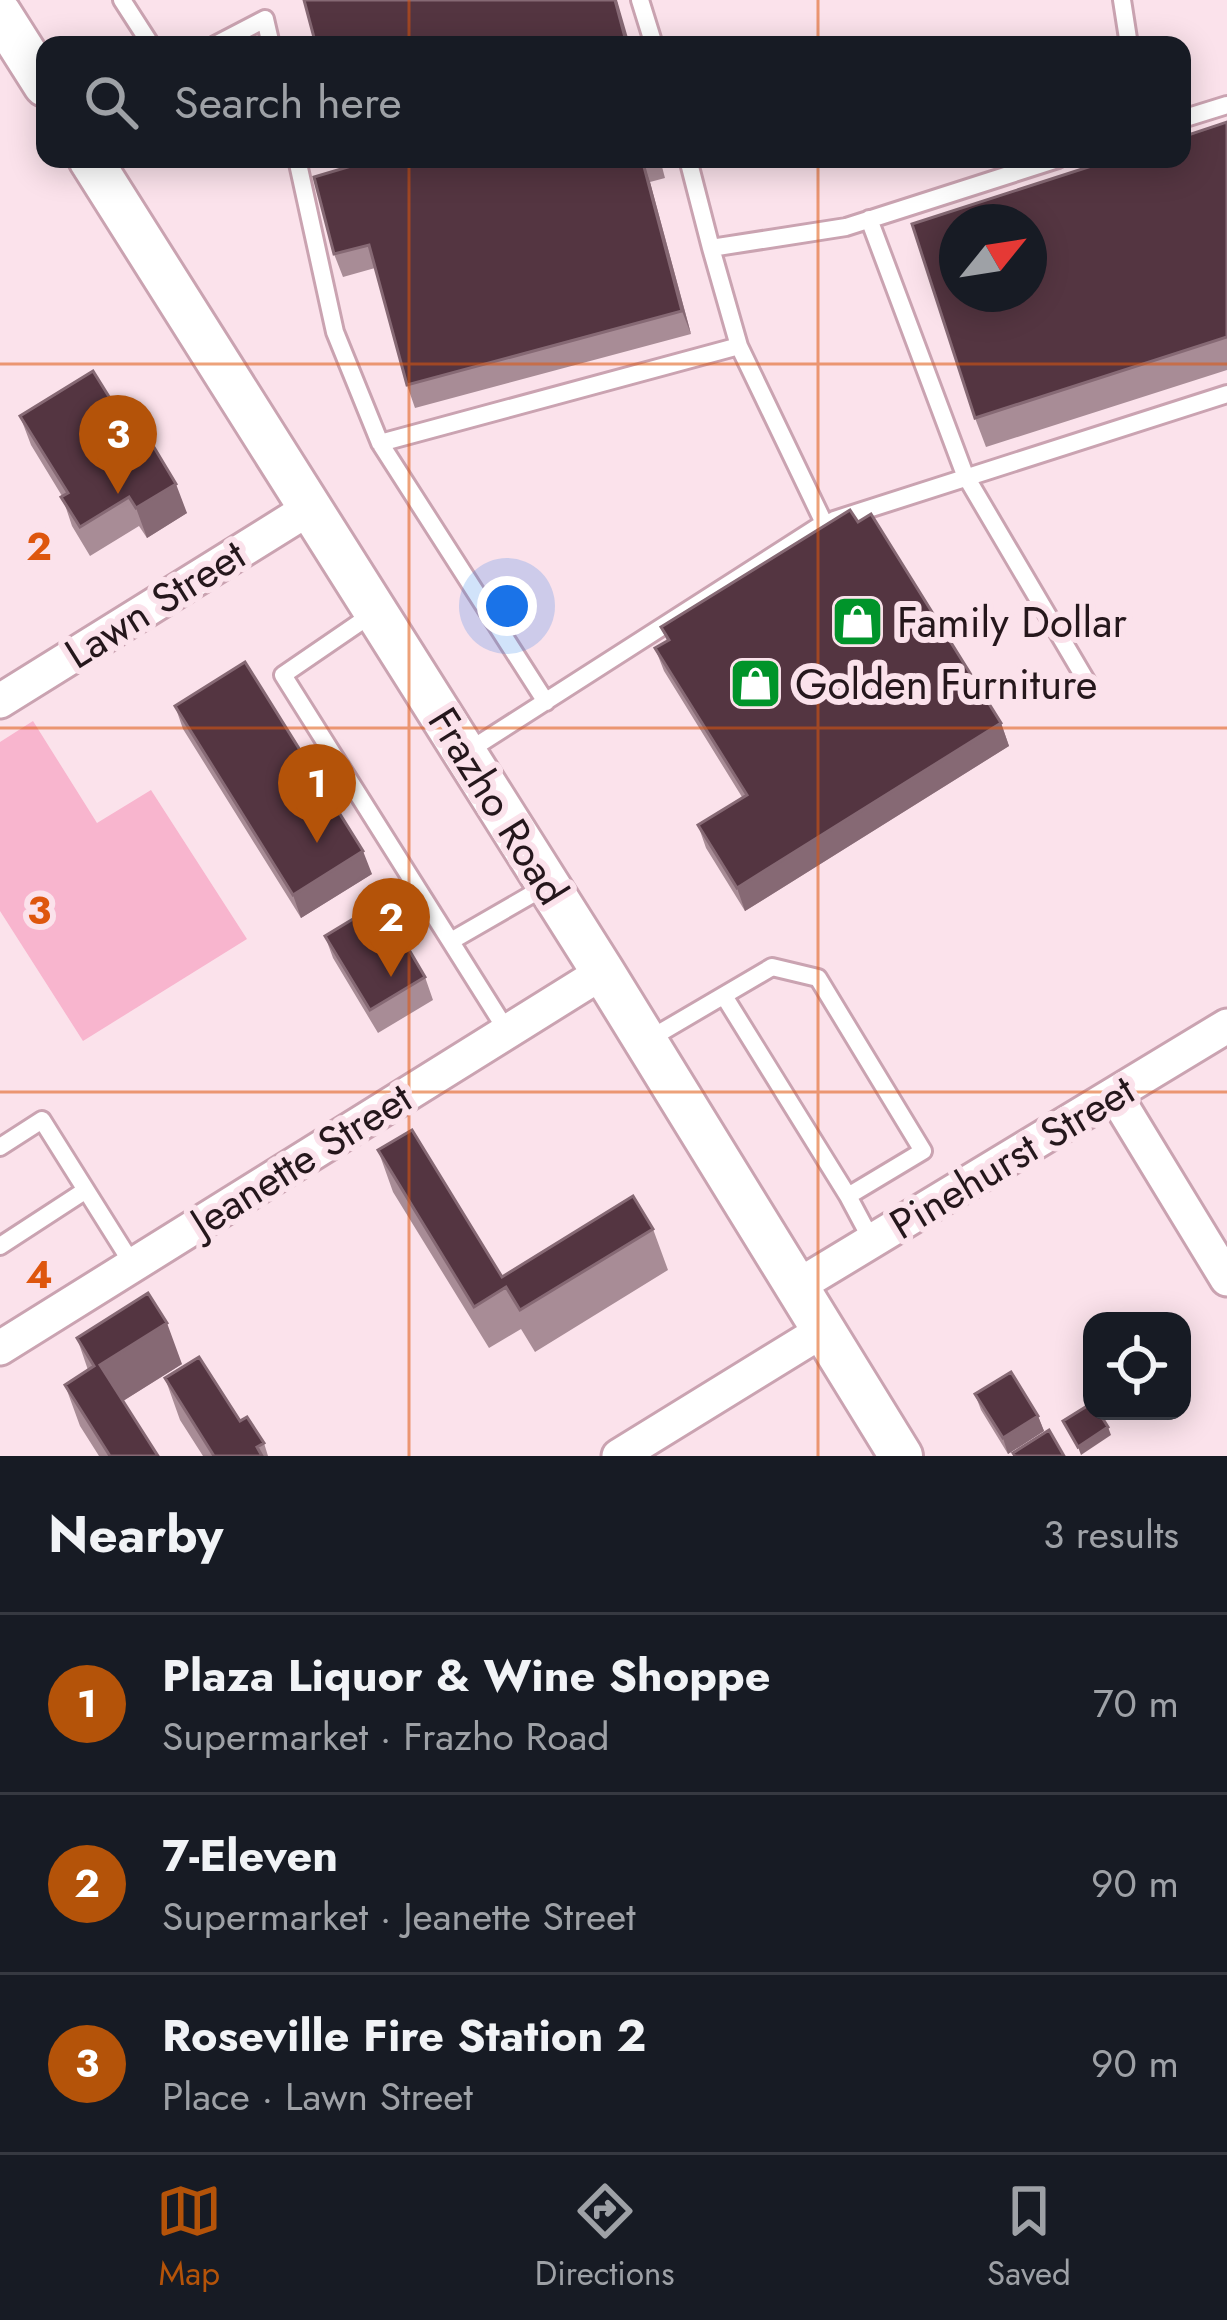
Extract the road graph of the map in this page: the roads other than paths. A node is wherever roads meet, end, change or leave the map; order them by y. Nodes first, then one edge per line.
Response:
1 (122, 0) edge
2 (262, 0) edge
3 (640, 0) edge
4 (1122, 0) edge
5 (0, 14) edge
6 (266, 19) junction
7 (145, 36) edge
8 (233, 36) edge
9 (269, 36) edge
10 (651, 36) edge
11 (1128, 36) edge
12 (36, 71) edge
13 (1227, 105) edge
14 (1191, 116) edge
15 (96, 168) edge
16 (299, 168) edge
17 (690, 168) edge
18 (1030, 168) edge
19 (869, 219) junction
20 (711, 248) junction
21 (739, 346) junction
22 (1227, 394) edge
23 (380, 443) junction
24 (965, 476) junction
25 (310, 508) junction
26 (824, 524) junction
27 (376, 612) junction
28 (1090, 687) dead end
29 (0, 701) edge
30 (546, 702) junction
31 (465, 754) junction
32 (548, 885) junction
33 (451, 941) junction
34 (603, 972) junction
35 (724, 996) junction
36 (1227, 1026) edge
37 (507, 1031) junction
38 (646, 1042) junction
39 (1115, 1095) junction
40 (0, 1147) edge
41 (86, 1190) junction
42 (848, 1196) junction
43 (872, 1241) junction
44 (0, 1246) edge
45 (133, 1265) junction
46 (1227, 1279) edge
47 (796, 1288) junction
48 (823, 1331) junction
49 (0, 1348) edge
50 (620, 1456) edge
51 (901, 1456) edge

1 - 7 lane
2 - 6 lane
3 - 10 lane
4 - 11 lane
5 - 12 street
6 - 8 lane
6 - 9 lane
13 - 14 lane
15 - 25 street, Frazho Road
16 - 23 lane
17 - 20 lane
18 - 19 lane
19 - 20 lane
19 - 24 lane
20 - 21 lane
21 - 23 lane
21 - 26 lane
22 - 24 lane
23 - 30 lane
24 - 26 lane
24 - 28 lane
25 - 27 street, Frazho Road
25 - 29 street, Lawn Street
26 - 30 lane
27 - 31 street, Frazho Road
27 - 33 lane
30 - 31 lane
31 - 32 street, Frazho Road
32 - 33 lane
32 - 34 street, Frazho Road
33 - 37 lane
34 - 37 street, Jeanette Street
34 - 38 street, Frazho Road
35 - 38 lane
35 - 42 lane
35 - 42 lane
36 - 39 street, Pinehurst Street
37 - 45 street, Jeanette Street
38 - 47 street, Frazho Road
39 - 43 street, Pinehurst Street
39 - 46 street
40 - 41 lane
41 - 44 lane
41 - 45 lane
42 - 43 lane
43 - 47 street, Pinehurst Street
45 - 49 street, Jeanette Street
47 - 48 street, Frazho Road
48 - 50 street
48 - 51 street, Frazho Road

